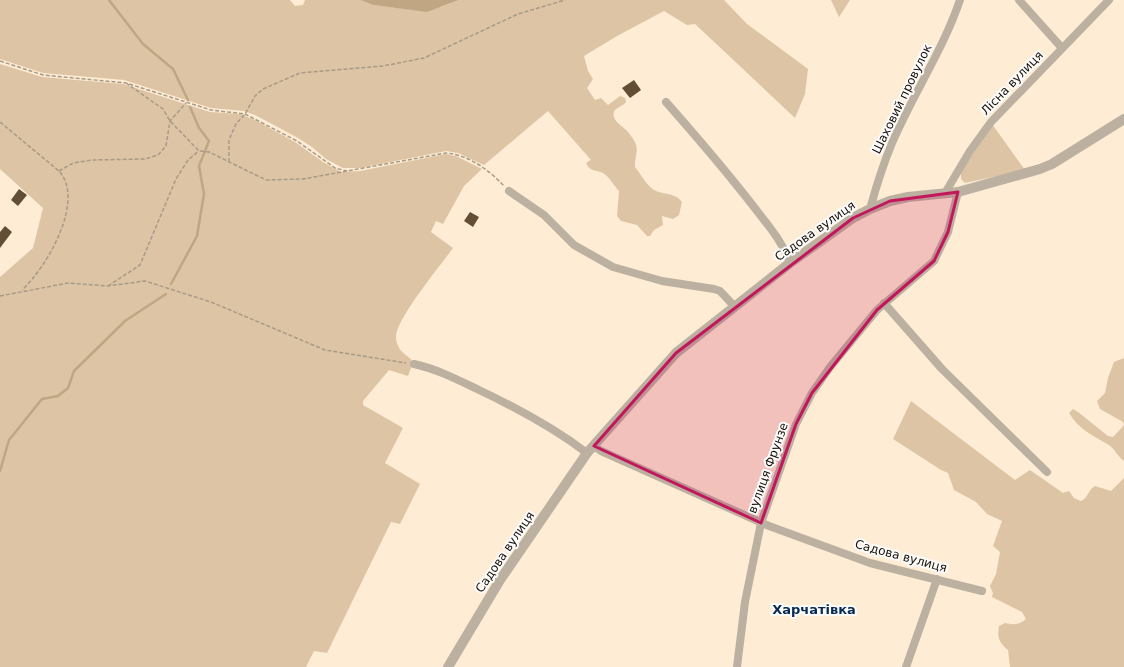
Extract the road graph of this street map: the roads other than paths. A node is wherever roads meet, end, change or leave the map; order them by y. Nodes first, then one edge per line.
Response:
1 (960, 0) edge
2 (1019, 0) edge
3 (1109, 0) edge
4 (1062, 48) junction
5 (666, 102) dead end
6 (1124, 119) edge
7 (510, 191) road end
8 (958, 192) junction
9 (945, 193) junction
10 (870, 209) junction
11 (790, 263) junction
12 (884, 304) junction
13 (735, 307) junction
14 (414, 364) road end
15 (591, 450) junction
16 (1047, 472) dead end
17 (761, 523) junction
18 (937, 579) junction
19 (982, 591) dead end
20 (448, 667) edge
21 (737, 667) edge
22 (906, 667) edge

1 - 10 street, Шаховий провулок
2 - 4 street
3 - 4 street, Лісна вулиця
4 - 9 street, Лісна вулиця
5 - 11 street
6 - 8 street, Садова вулиця
7 - 13 street
8 - 9 street, Садова вулиця
8 - 12 street, вулиця Фрунзе
9 - 10 street, Садова вулиця
10 - 11 street, Садова вулиця
11 - 13 street, Садова вулиця
12 - 16 street
12 - 17 street, вулиця Фрунзе
13 - 15 street, Садова вулиця
14 - 15 street, Садова вулиця
15 - 17 street, Садова вулиця
15 - 20 street, Садова вулиця
17 - 18 street, Садова вулиця
17 - 21 street, вулиця Фрунзе
18 - 19 street, Садова вулиця
18 - 22 street

